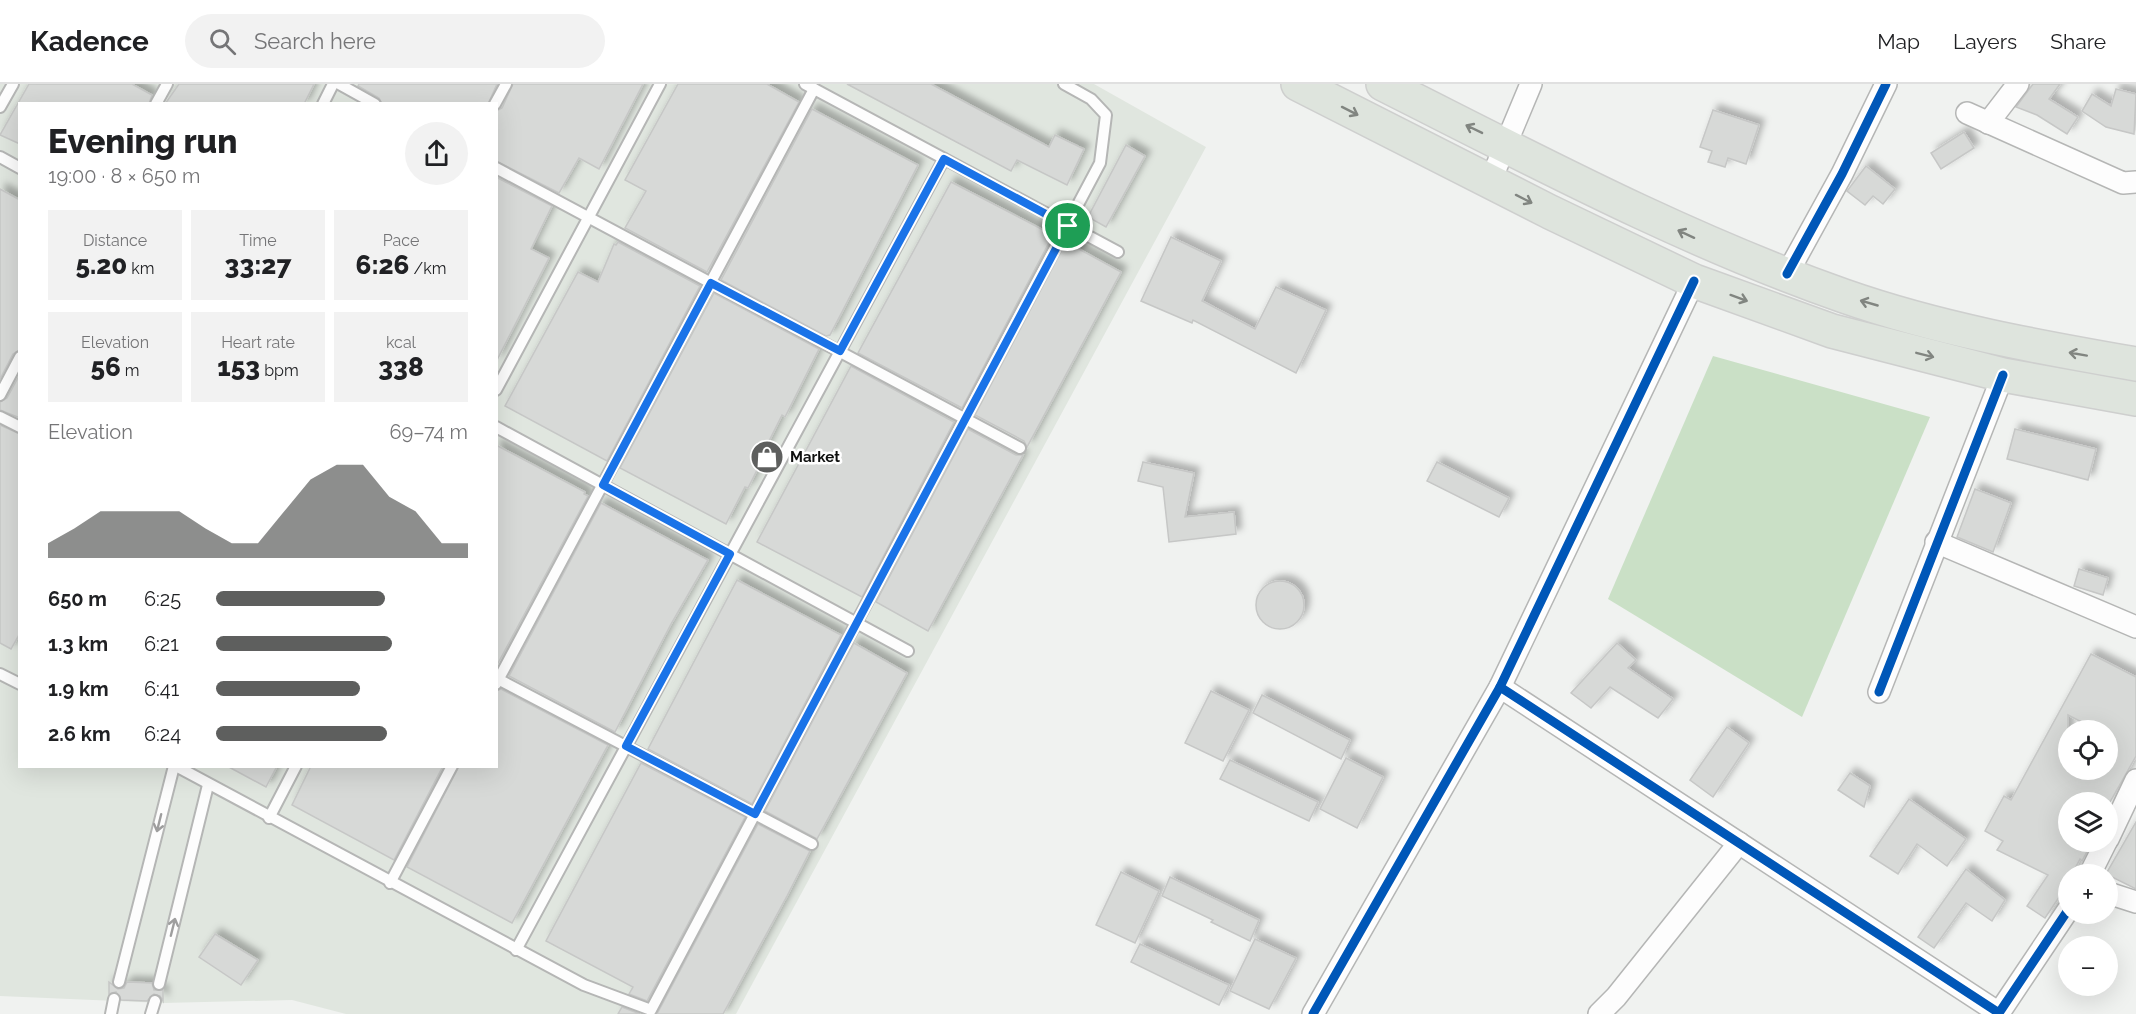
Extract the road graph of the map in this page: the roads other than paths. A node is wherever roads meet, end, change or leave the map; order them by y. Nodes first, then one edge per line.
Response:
1 (12, 84) edge
2 (167, 84) edge
3 (333, 84) edge
4 (339, 84) edge
5 (506, 84) edge
6 (660, 84) edge
7 (1064, 84) edge
8 (1298, 84) edge
9 (1383, 84) edge
10 (1531, 84) edge
11 (1886, 84) edge
12 (2018, 84) edge
13 (810, 86) edge
14 (157, 102) edge
15 (324, 102) edge
16 (371, 102) edge
17 (496, 102) edge
18 (0, 107) edge
19 (1967, 113) dead end
20 (1988, 123) junction
21 (1505, 145) junction
22 (0, 158) edge
23 (944, 159) junction
24 (18, 167) edge
25 (498, 169) edge
26 (1490, 182) junction
27 (2136, 182) edge
28 (588, 218) junction
29 (1068, 226) junction
30 (1118, 252) dead end
31 (1787, 274) junction
32 (1694, 281) junction
33 (711, 283) junction
34 (840, 351) junction
35 (18, 361) edge
36 (2136, 364) edge
37 (2003, 375) junction
38 (498, 386) edge
39 (0, 395) edge
40 (2136, 399) edge
41 (0, 417) edge
42 (966, 419) junction
43 (18, 426) edge
44 (498, 428) edge
45 (1020, 448) dead end
46 (603, 485) junction
47 (1936, 542) junction
48 (730, 554) junction
49 (858, 623) junction
50 (2136, 627) edge
51 (908, 651) dead end
52 (0, 674) edge
53 (498, 678) edge
54 (18, 680) edge
55 (498, 681) edge
56 (1500, 687) junction
57 (1879, 692) dead end
58 (626, 746) junction
59 (174, 768) edge
60 (178, 768) edge
61 (295, 768) edge
62 (451, 768) edge
63 (2136, 780) edge
64 (208, 785) junction
65 (755, 814) junction
66 (2118, 817) edge
67 (269, 818) junction
68 (1739, 843) junction
69 (812, 844) dead end
70 (390, 883) junction
71 (2118, 896) edge
72 (2136, 902) edge
73 (2059, 924) edge
74 (516, 950) junction
75 (119, 982) dead end
76 (159, 984) dead end
77 (114, 999) dead end
78 (155, 1001) dead end
79 (111, 1014) edge
80 (151, 1014) edge
81 (1313, 1014) edge
82 (1599, 1014) edge

1 - 18 lane
2 - 14 lane
3 - 15 lane
4 - 16 lane
5 - 17 lane
6 - 28 lane
7 - 29 lane
8 -> 26 main road
21 -> 9 main road
10 - 21 street
11 - 31 street
12 - 20 street
13 - 23 lane
13 - 33 lane
19 - 20 street
20 - 27 street
21 - 26 street
31 -> 21 main road
22 - 24 lane
23 - 29 lane
23 - 34 lane
25 - 28 lane
26 -> 32 main road
28 - 33 lane
28 - 38 lane
29 - 30 lane
29 - 42 lane
36 -> 31 main road
32 -> 37 main road
32 - 56 street
33 - 34 lane
33 - 46 lane
34 - 42 lane
34 - 48 lane
35 - 39 lane
37 - 40 main road
37 - 47 street
41 - 43 lane
42 - 45 lane
42 - 49 lane
44 - 46 lane
46 - 48 lane
46 - 53 lane
47 - 50 street
47 - 57 street
48 - 49 lane
48 - 58 lane
49 - 51 lane
49 - 65 lane
52 - 54 lane
55 - 58 lane
56 - 68 street
56 - 81 street
58 - 65 lane
58 - 74 lane
59 -> 75 lane
60 - 64 lane
61 - 67 lane
62 - 70 lane
63 - 66 street
64 - 67 lane
76 -> 64 lane
65 - 69 lane
65 - 74 lane
67 - 70 lane
68 - 73 street
68 - 82 street
70 - 74 lane
71 - 72 street
77 - 79 lane
78 - 80 lane

